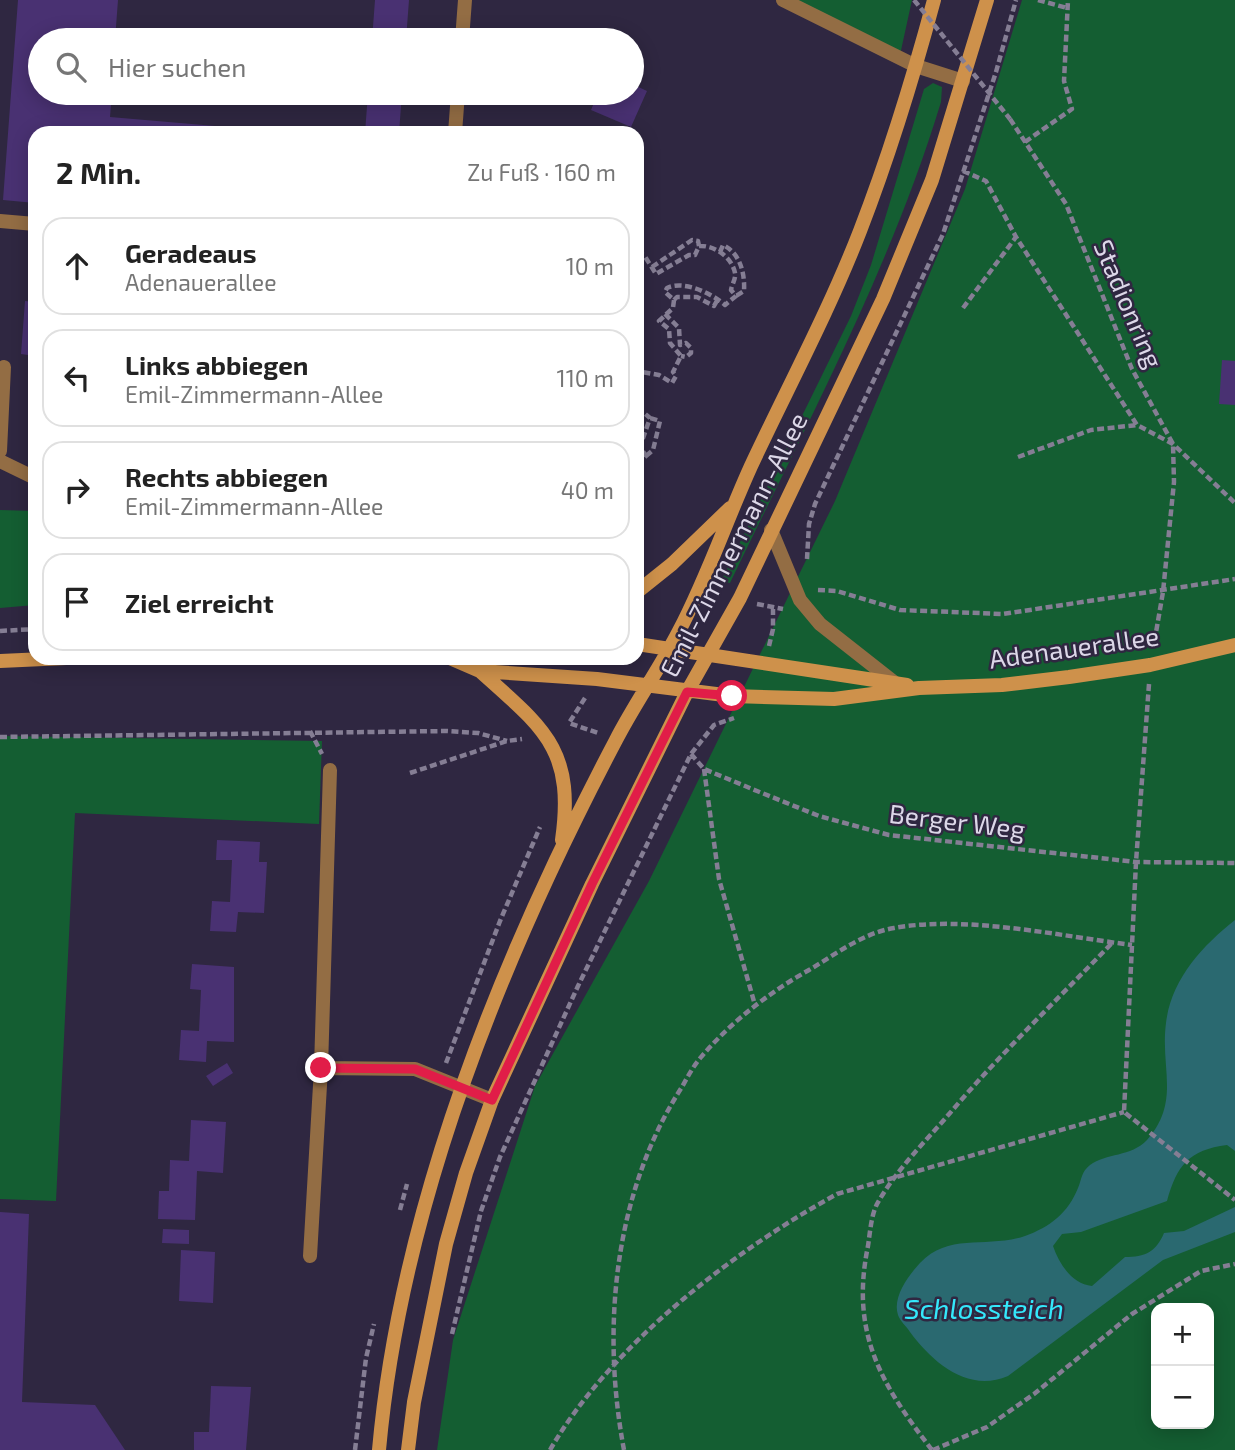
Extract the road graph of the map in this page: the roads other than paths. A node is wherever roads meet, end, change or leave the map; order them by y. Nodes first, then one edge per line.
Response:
1 (465, 0) edge
2 (783, 0) edge
3 (934, 0) edge
4 (987, 0) edge
5 (463, 28) edge
6 (916, 66) junction
7 (963, 81) junction
8 (457, 105) edge
9 (456, 126) edge
10 (0, 221) edge
11 (28, 224) edge
12 (4, 367) dead end
13 (0, 451) edge
14 (0, 461) edge
15 (28, 475) edge
16 (734, 505) junction
17 (771, 530) junction
18 (644, 586) edge
19 (644, 645) edge
20 (1235, 645) edge
21 (668, 649) junction
22 (707, 655) junction
23 (28, 660) edge
24 (0, 661) edge
25 (466, 665) edge
26 (480, 671) junction
27 (895, 683) junction
28 (647, 685) junction
29 (919, 688) junction
30 (687, 692) junction
31 (330, 770) dead end
32 (560, 856) junction
33 (321, 1068) junction
34 (463, 1087) junction
35 (492, 1100) junction
36 (310, 1256) dead end
37 (379, 1450) edge
38 (408, 1450) edge

1 - 5 street
2 - 6 street
3 - 6 main road, Emil-Zimmermann-Allee
4 - 7 main road, Emil-Zimmermann-Allee
6 - 7 street
6 - 16 main road, Emil-Zimmermann-Allee
7 - 17 main road, Emil-Zimmermann-Allee
8 - 9 street
10 - 11 street
12 - 13 street
14 - 15 street
16 - 18 main road
16 - 21 main road, Emil-Zimmermann-Allee
17 - 22 main road, Emil-Zimmermann-Allee
17 - 27 street
19 - 21 main road, Adenauerallee
20 - 29 main road, Adenauerallee
21 - 22 main road, Adenauerallee
21 - 28 main road, Emil-Zimmermann-Allee
22 - 27 main road, Adenauerallee
22 - 30 main road, Emil-Zimmermann-Allee
23 - 24 main road
25 - 26 main road, Adenauerallee
26 - 28 main road, Adenauerallee
26 - 32 main road
27 - 29 main road, Adenauerallee
28 - 30 main road, Adenauerallee
28 - 32 main road, Emil-Zimmermann-Allee
29 - 30 main road, Adenauerallee
30 - 35 main road, Emil-Zimmermann-Allee
31 - 33 street
32 - 34 main road, Emil-Zimmermann-Allee
33 - 34 street
33 - 36 street
34 - 35 street
34 - 37 main road, Emil-Zimmermann-Allee
35 - 38 main road, Emil-Zimmermann-Allee

